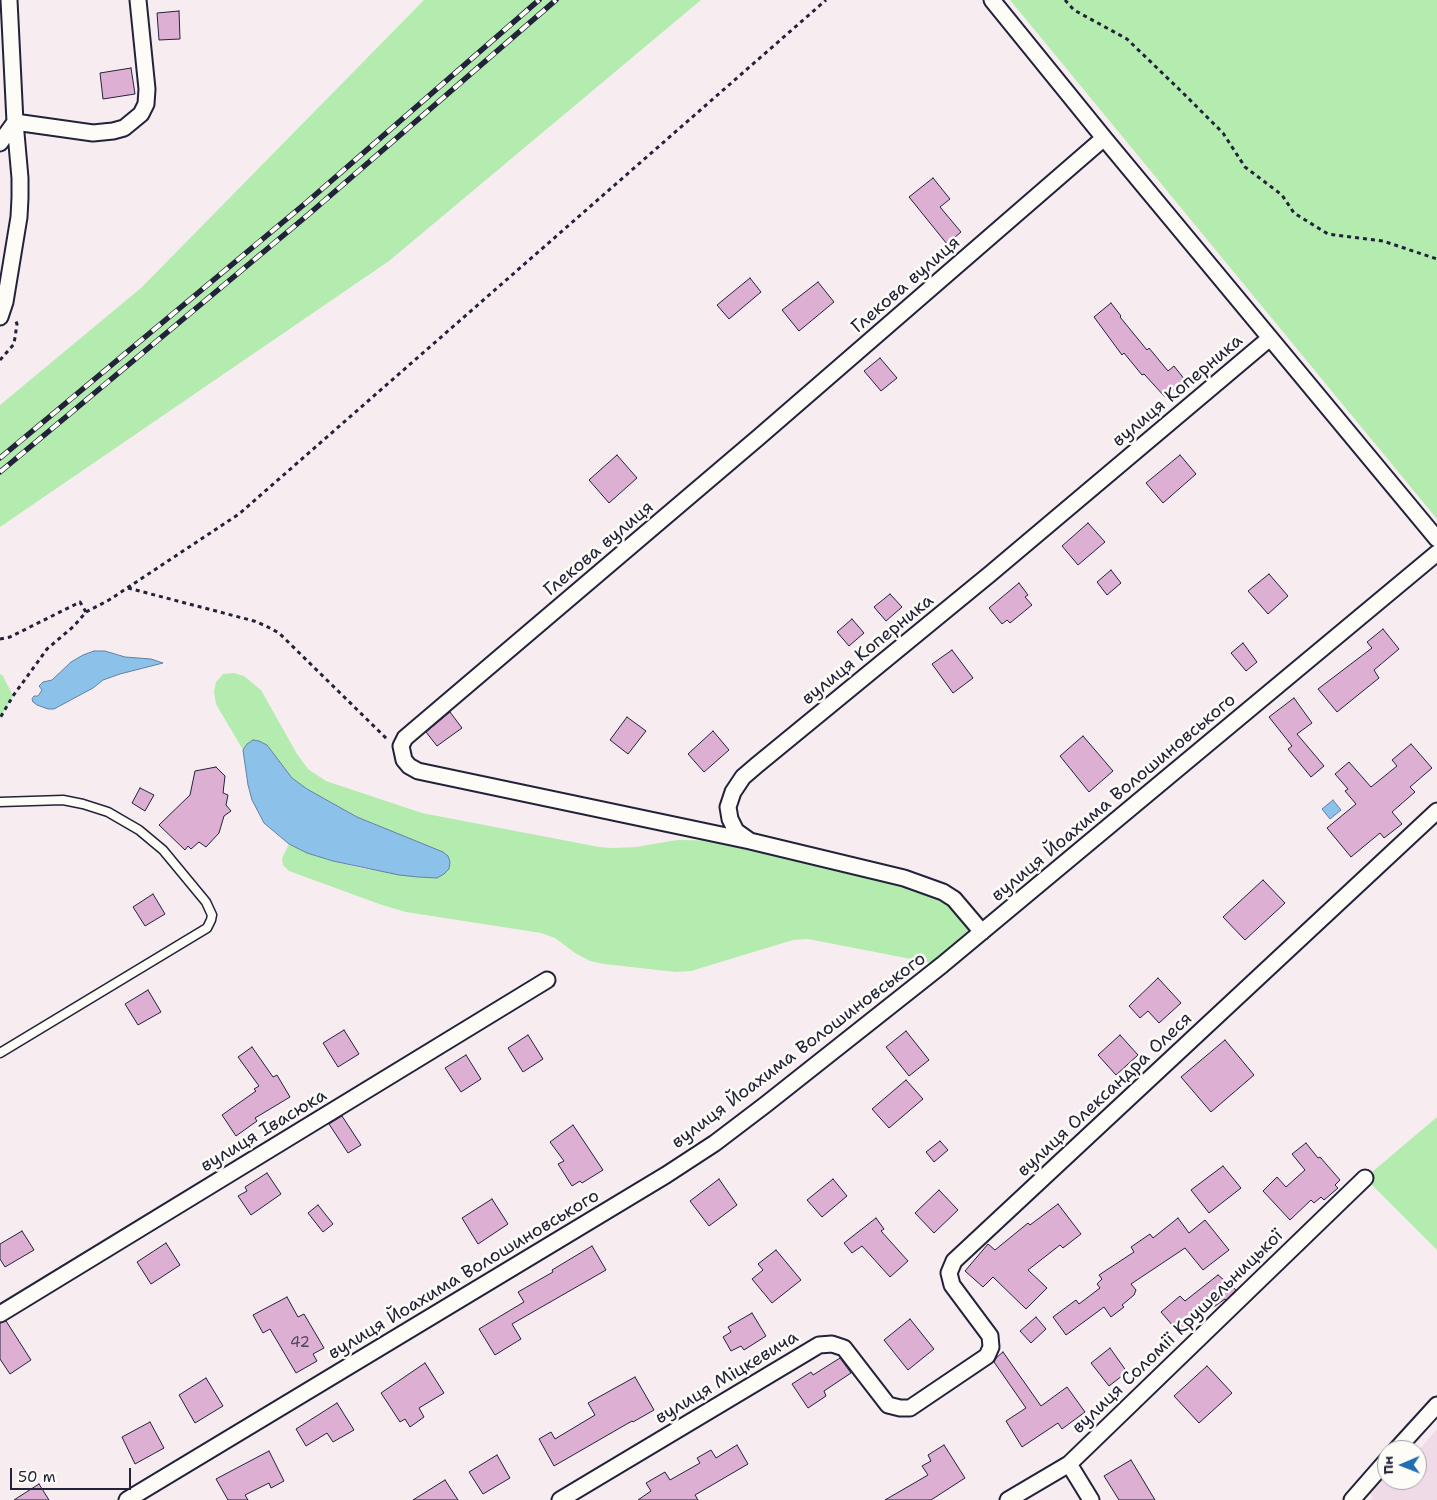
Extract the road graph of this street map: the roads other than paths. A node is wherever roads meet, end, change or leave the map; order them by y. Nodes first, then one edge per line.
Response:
1 (9, 0) edge
2 (138, 0) edge
3 (992, 0) edge
4 (13, 51) junction
5 (0, 69) edge
6 (15, 122) junction
7 (1104, 138) junction
8 (0, 143) edge
9 (0, 317) edge
10 (1270, 338) junction
11 (1437, 539) edge
12 (1437, 553) edge
13 (0, 802) edge
14 (1437, 811) edge
15 (750, 841) junction
16 (982, 932) junction
17 (547, 980) dead end
18 (0, 1053) edge
19 (1365, 1178) dead end
20 (0, 1314) edge
21 (1437, 1404) edge
22 (900, 1408) joint
23 (1405, 1440) edge
24 (1069, 1464) junction
25 (1377, 1471) edge
26 (127, 1500) edge
27 (560, 1500) edge
28 (1008, 1500) edge
29 (1091, 1500) edge
30 (1352, 1500) edge

1 - 4 street
2 - 6 street
3 - 7 street
4 - 5 street
4 - 6 street
6 - 8 street
6 - 9 street
7 - 10 street
7 - 15 street, Глекова вулиця
10 - 11 street
10 - 15 street, вулиця Коперника
12 - 16 street, вулиця Йоахима Волошиновського
13 - 18 lane
14 - 22 street, вулиця Олександра Олеся
15 - 16 street
16 - 26 street, вулиця Йоахима Волошиновського
17 - 20 street, вулиця Івасюка
19 - 24 street, вулиця Соломії Крушельницької
21 - 23 street
22 - 27 street, вулиця Міцкевича
24 - 28 street, вулиця Соломії Крушельницької
24 - 29 street
25 - 30 street

